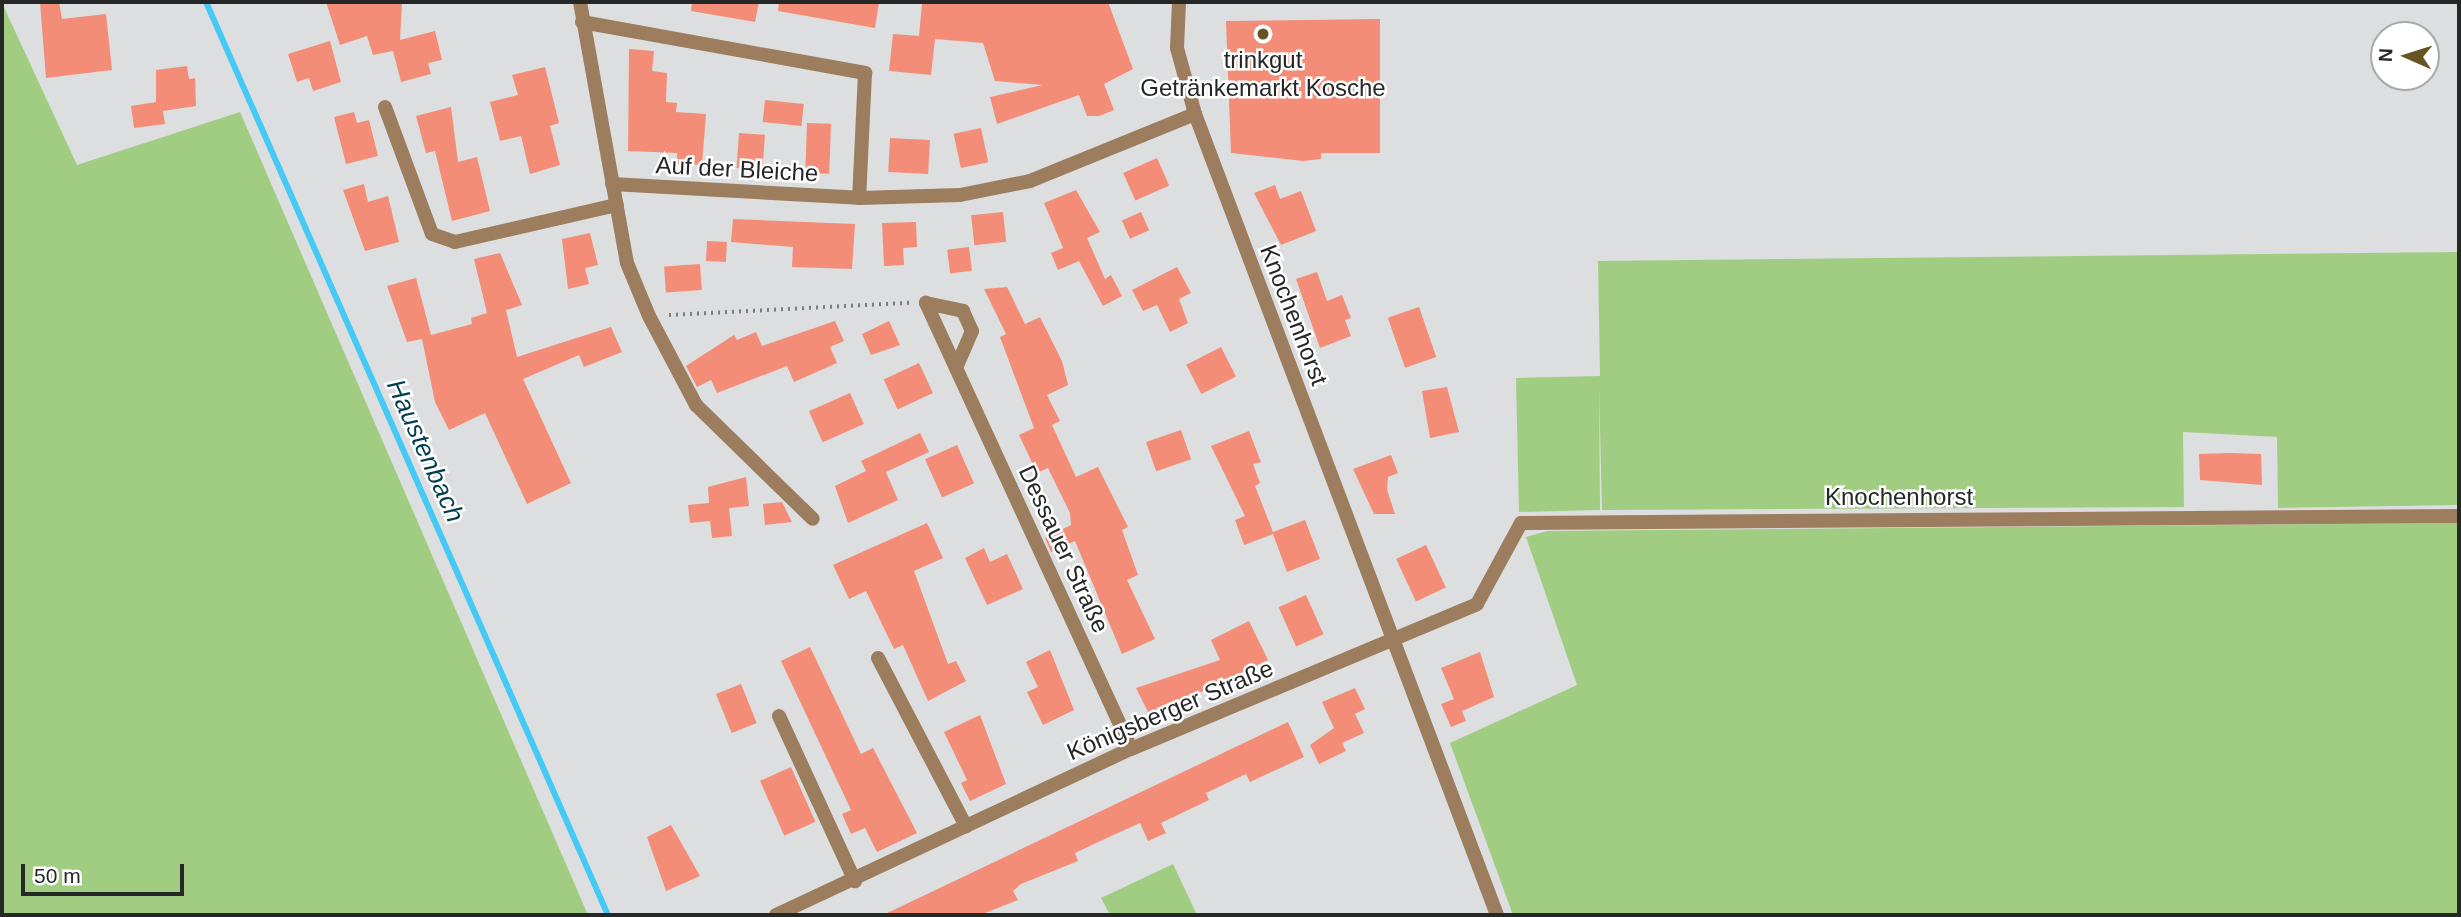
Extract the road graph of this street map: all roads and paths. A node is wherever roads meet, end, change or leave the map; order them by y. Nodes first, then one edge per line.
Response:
1 (580, 2) edge
2 (1179, 2) edge
3 (582, 22) junction
4 (385, 107) dead end
5 (1195, 114) junction
6 (612, 184) junction
7 (859, 198) junction
8 (617, 205) junction
9 (926, 303) junction
10 (649, 316) junction
11 (956, 368) junction
12 (2459, 516) edge
13 (813, 519) dead end
14 (1393, 638) junction
15 (878, 657) dead end
16 (779, 716) dead end
17 (1131, 749) junction
18 (966, 826) junction
19 (855, 881) junction
20 (776, 915) edge
21 (1497, 915) edge

1 - 3 street
2 - 5 street, Knochenhorst
3 - 6 street
3 - 7 street
4 - 8 street
5 - 7 street, Auf der Bleiche
5 - 14 street, Knochenhorst
6 - 7 street, Auf der Bleiche
6 - 8 street
8 - 10 street
9 - 10 path
9 - 11 street, Dessauer Straße
9 - 11 street
10 - 13 street
11 - 17 street, Dessauer Straße
12 - 14 street, Knochenhorst
14 - 17 street, Königsberger Straße
14 - 21 street, Knochenhorst
15 - 18 street
16 - 19 street
17 - 18 street, Königsberger Straße
18 - 19 street, Königsberger Straße
19 - 20 street, Königsberger Straße

